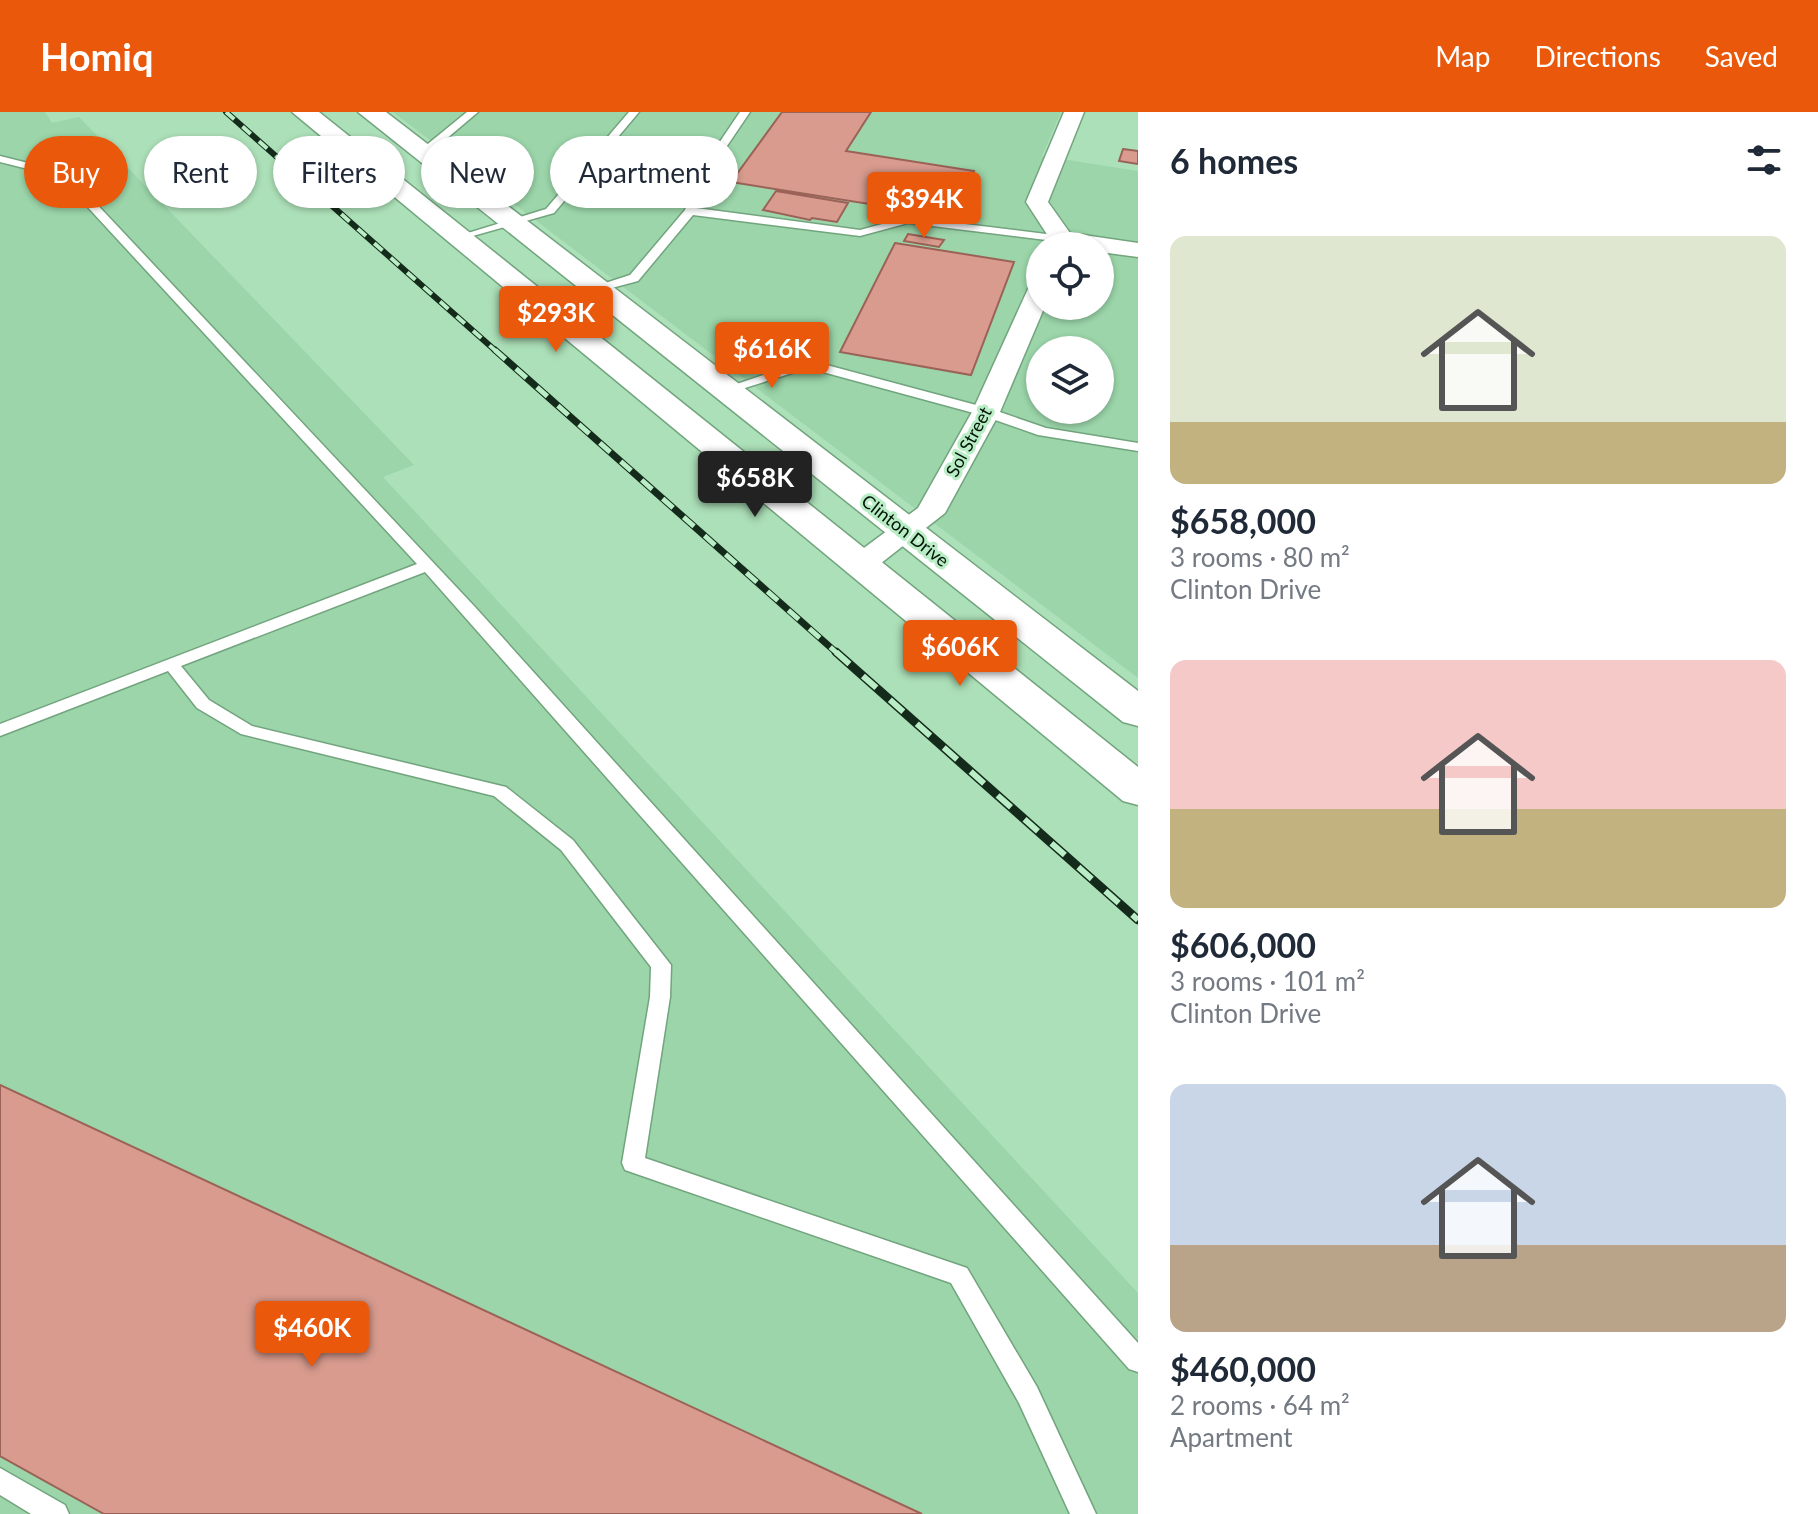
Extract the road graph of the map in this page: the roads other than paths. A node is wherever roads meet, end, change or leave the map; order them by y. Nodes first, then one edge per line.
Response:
1 (304, 112) edge
2 (370, 112) edge
3 (473, 112) edge
4 (634, 112) edge
5 (745, 112) edge
6 (1074, 112) edge
7 (444, 136) edge
8 (421, 153) edge
9 (0, 159) edge
10 (491, 208) edge
11 (690, 211) junction
12 (513, 225) junction
13 (1055, 232) edge
14 (1026, 237) edge
15 (459, 239) junction
16 (1114, 248) edge
17 (1138, 250) edge
18 (597, 290) junction
19 (1026, 320) edge
20 (726, 390) junction
21 (986, 412) junction
22 (1138, 447) edge
23 (905, 532) junction
24 (428, 565) junction
25 (860, 565) junction
26 (171, 664) junction
27 (1138, 712) edge
28 (0, 730) edge
29 (1138, 790) edge
30 (1138, 1361) edge
31 (0, 1481) edge
32 (56, 1514) edge
33 (1083, 1514) edge

1 - 15 main road
2 - 8 main road, Clinton Drive
3 - 7 lane
4 - 12 lane
5 - 11 lane
6 - 13 street
9 - 24 lane
10 - 12 main road, Clinton Drive
11 - 14 lane
11 - 18 lane
12 - 15 lane
12 - 18 main road, Clinton Drive
15 - 25 main road
16 - 17 street
18 - 20 main road, Clinton Drive
19 - 21 street, Sol Street
20 - 21 lane
20 - 23 main road, Clinton Drive
21 - 22 lane
21 - 23 street, Sol Street
23 - 25 street, Sol Street
23 - 27 main road, Clinton Drive
24 - 26 lane
24 - 30 lane
25 - 29 main road
26 - 28 lane
26 - 33 lane
31 - 32 lane

